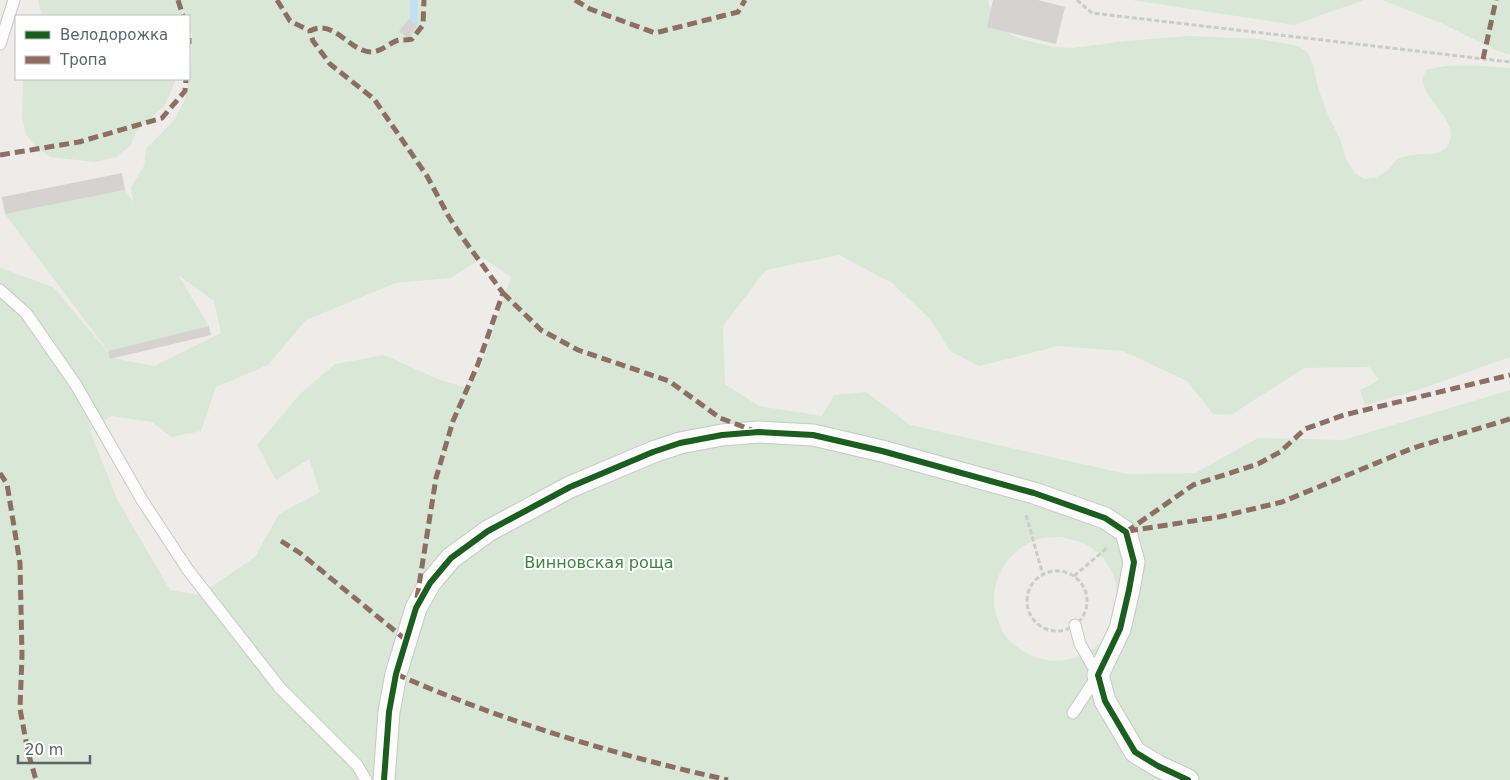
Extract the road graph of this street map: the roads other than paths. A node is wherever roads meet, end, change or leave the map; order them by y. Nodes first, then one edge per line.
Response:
1 (14, 0) edge
2 (0, 44) edge
3 (0, 290) edge
4 (1076, 625) road end
5 (1098, 675) junction
6 (1073, 713) dead end
7 (366, 780) edge
8 (384, 780) edge
9 (1188, 780) edge

1 - 2 lane
3 - 7 lane
4 - 5 lane
5 - 6 lane
5 - 8 street
5 - 9 street

